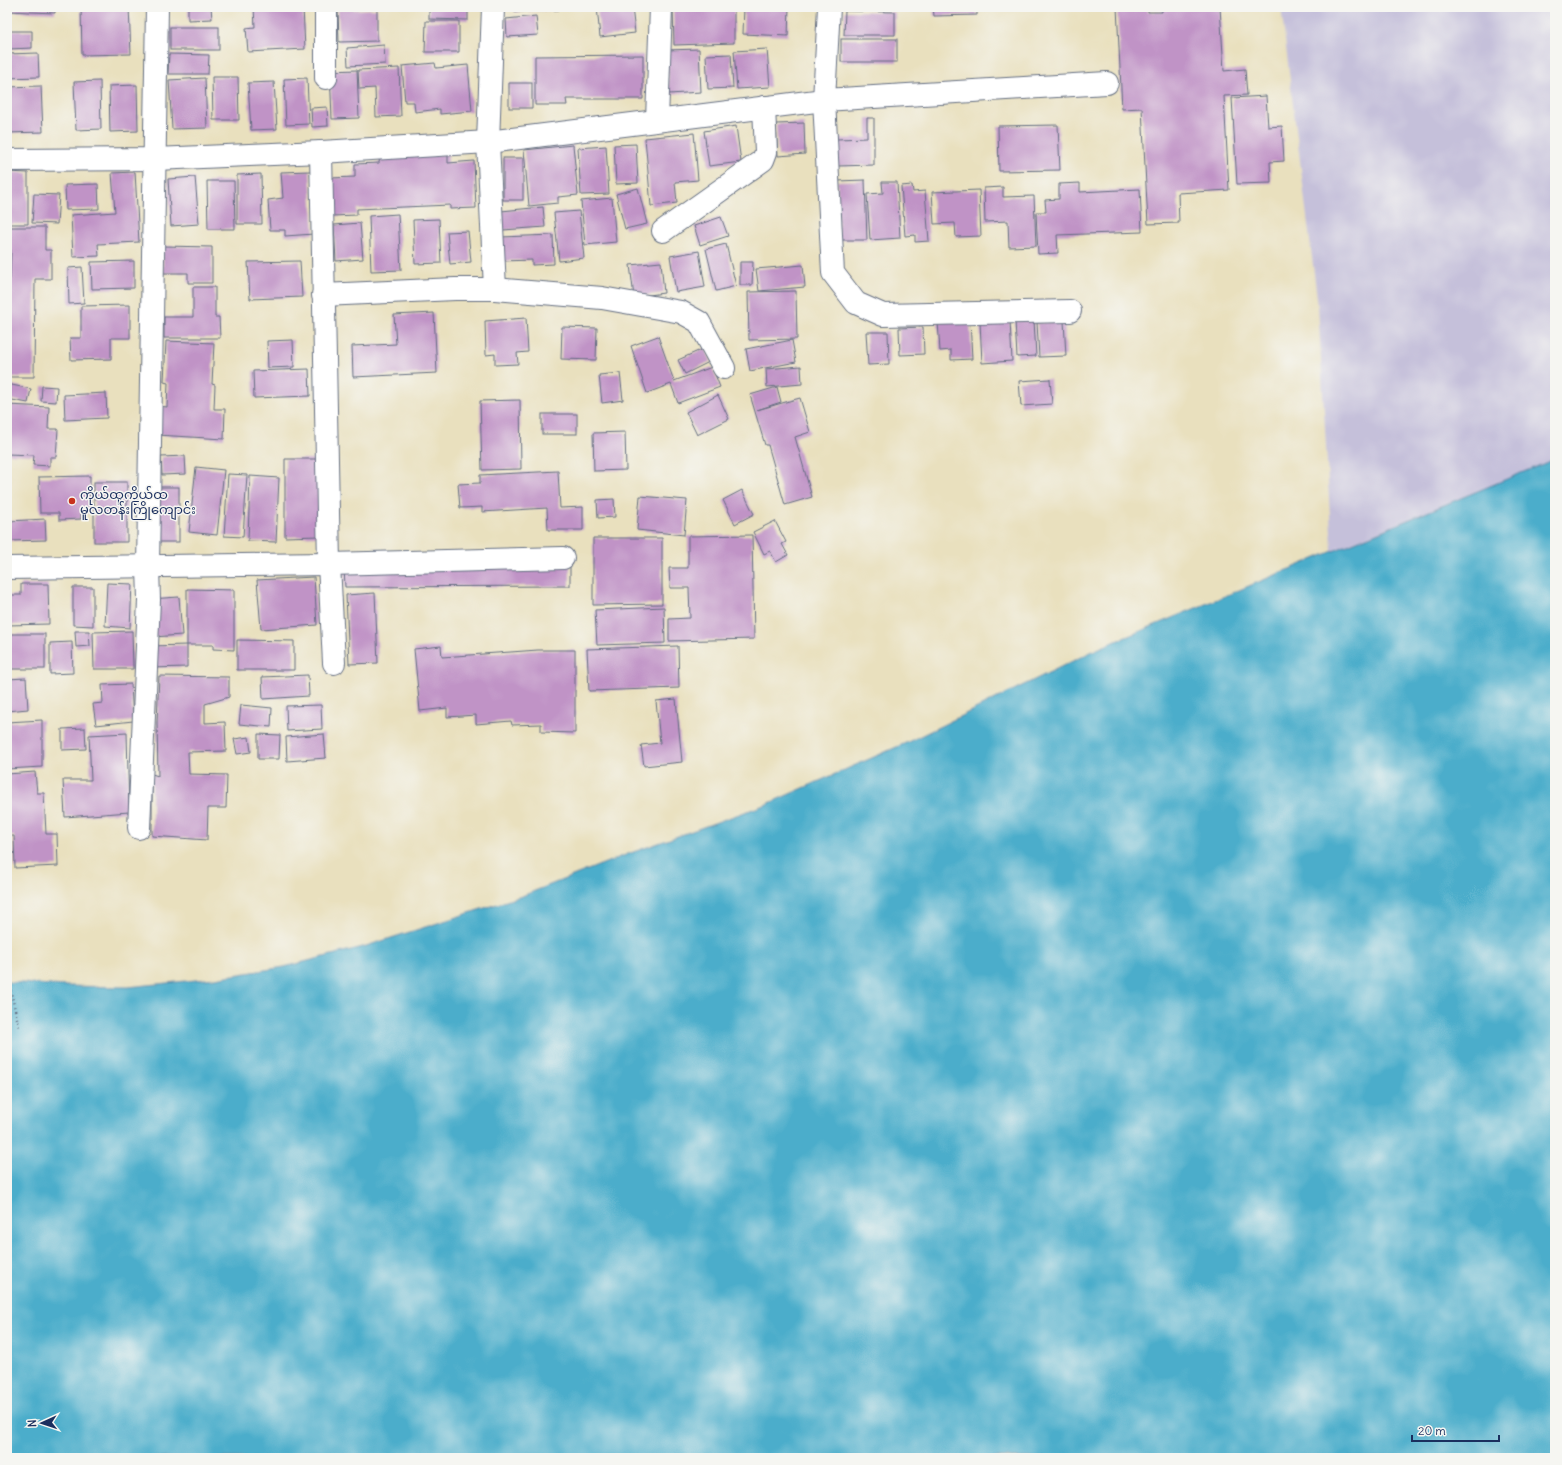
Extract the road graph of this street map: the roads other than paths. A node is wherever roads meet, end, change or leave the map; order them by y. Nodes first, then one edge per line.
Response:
1 (157, 7) edge
2 (326, 7) edge
3 (493, 7) edge
4 (661, 7) edge
5 (828, 7) edge
6 (326, 78) dead end
7 (1107, 83) dead end
8 (824, 100) junction
9 (764, 107) junction
10 (657, 120) junction
11 (488, 142) junction
12 (321, 152) junction
13 (155, 159) junction
14 (7, 160) edge
15 (663, 231) dead end
16 (495, 289) junction
17 (323, 295) junction
18 (1070, 310) dead end
19 (724, 368) dead end
20 (563, 558) dead end
21 (329, 564) junction
22 (148, 567) junction
23 (7, 568) edge
24 (334, 663) dead end
25 (139, 828) dead end

1 - 13 street
2 - 6 street
3 - 11 street
4 - 10 street
5 - 8 street
7 - 8 street
8 - 9 street
8 - 18 street
9 - 10 street
9 - 15 street
10 - 11 street
11 - 12 street
11 - 16 street
12 - 13 street
12 - 17 street
13 - 14 street
13 - 22 street
16 - 17 street
16 - 19 street
17 - 21 street
20 - 21 street
21 - 22 street
21 - 24 street
22 - 23 street
22 - 25 street

